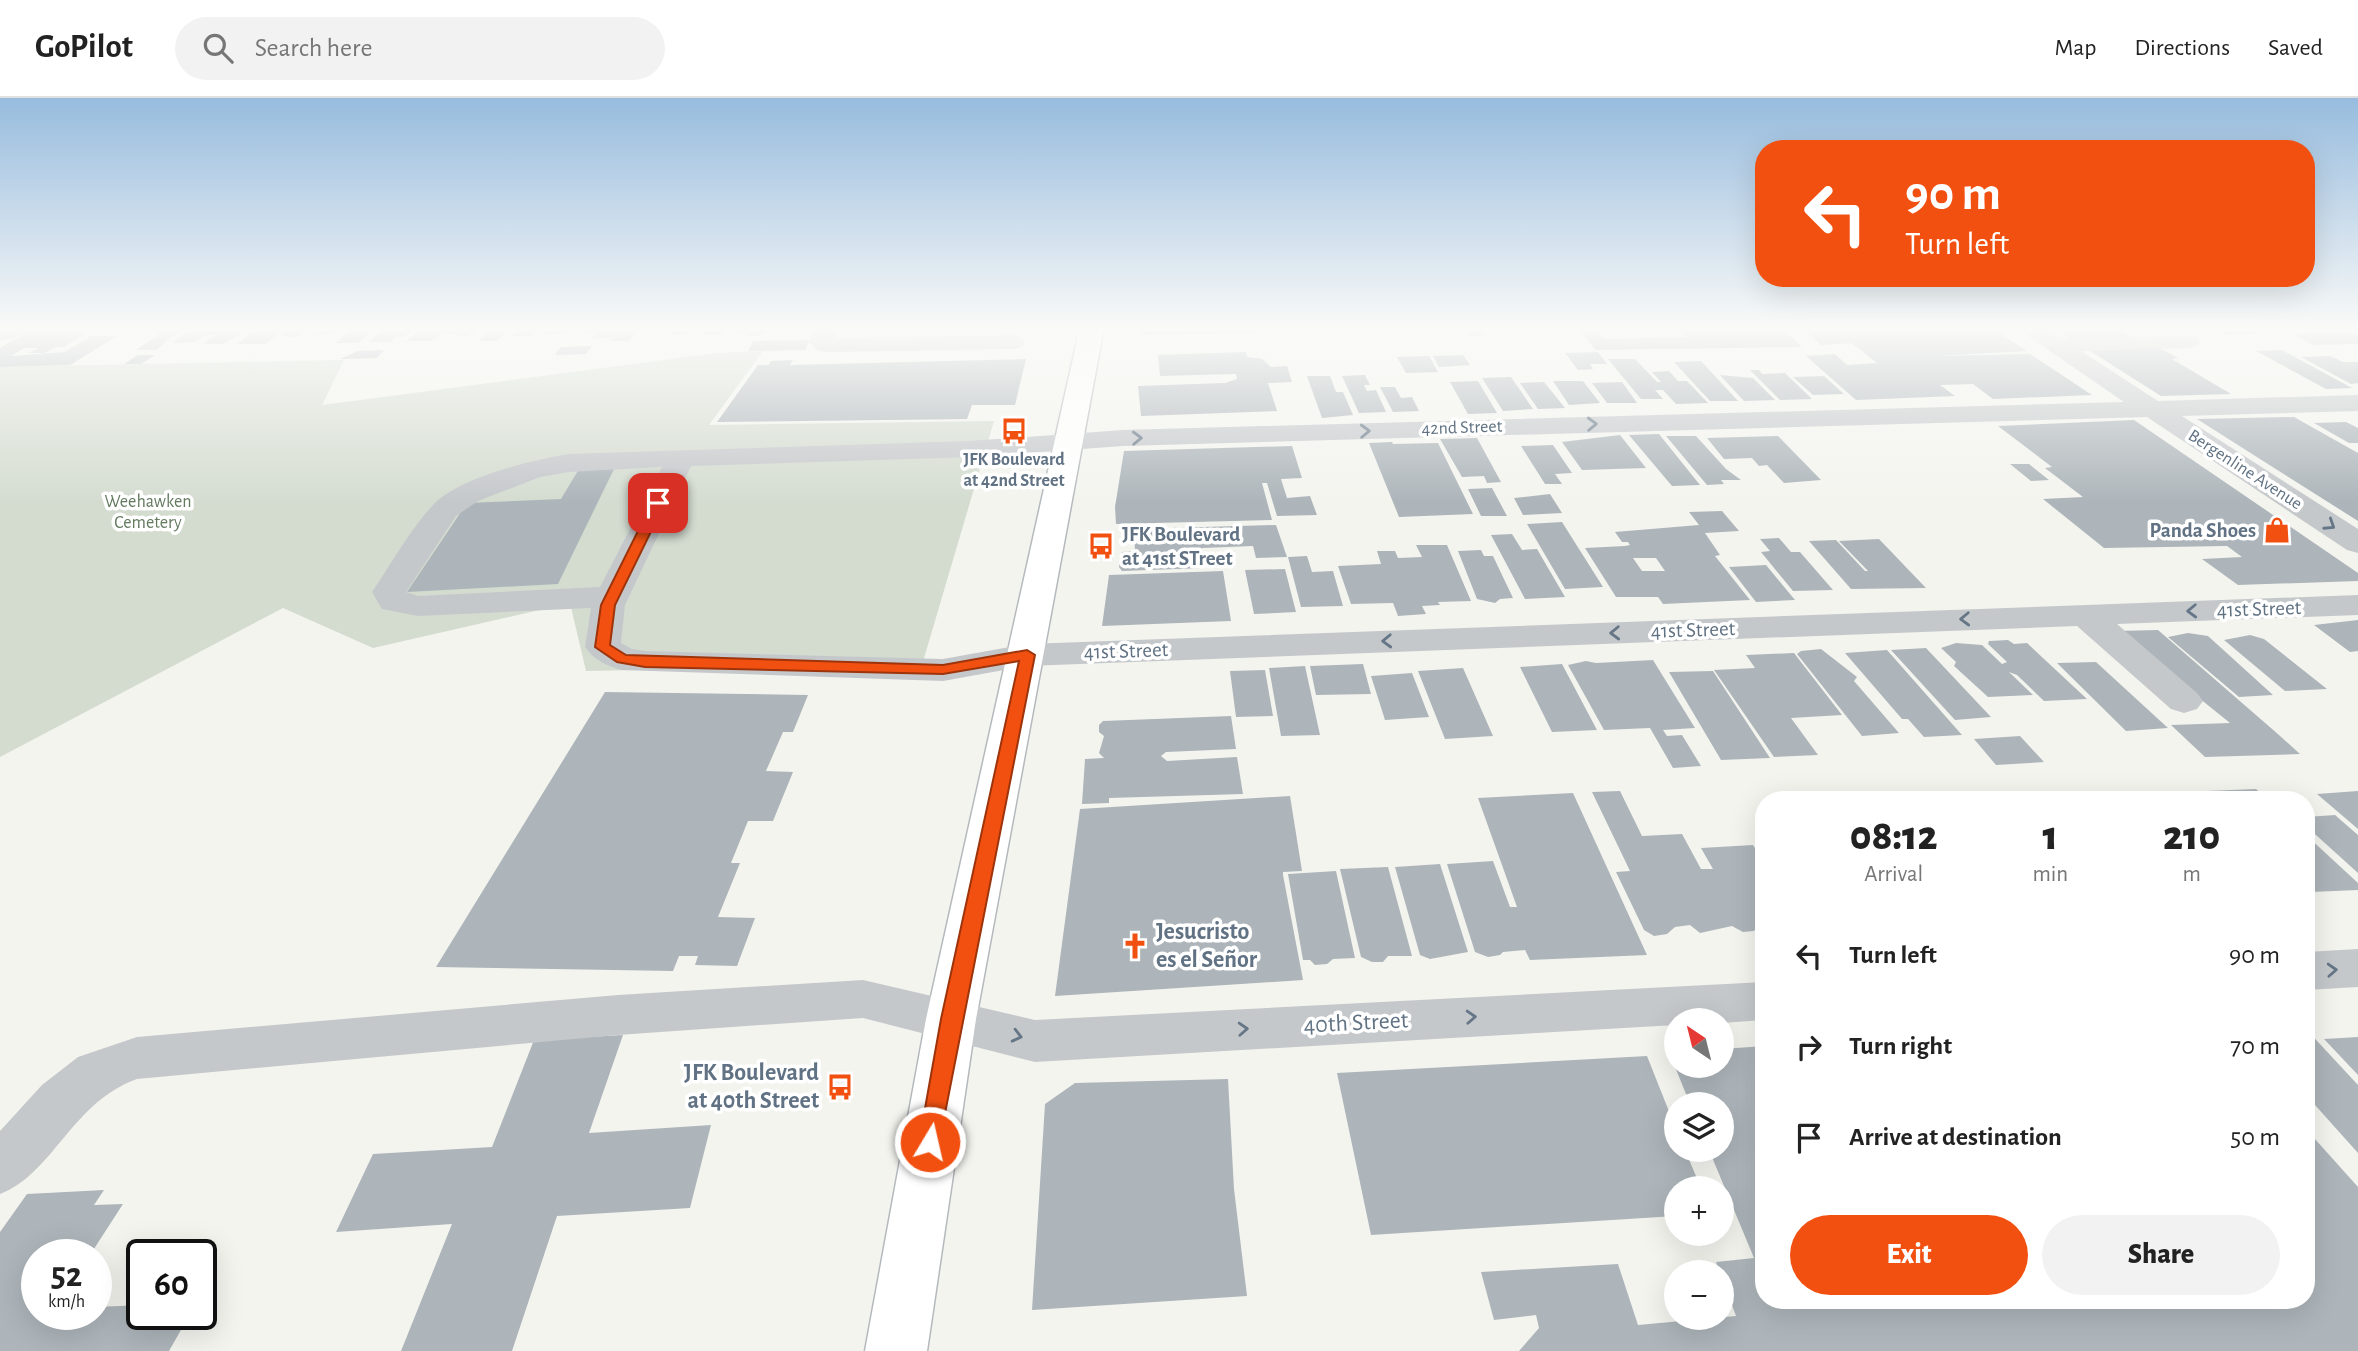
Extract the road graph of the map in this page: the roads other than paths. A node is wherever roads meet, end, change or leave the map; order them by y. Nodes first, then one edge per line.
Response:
1 (1080, 385) edge
2 (2115, 385) edge
3 (2358, 403) edge
4 (2151, 409) junction
5 (1069, 443) junction
6 (681, 458) junction
7 (2358, 543) edge
8 (612, 597) junction
9 (2358, 605) edge
10 (2085, 615) junction
11 (1027, 655) junction
12 (2184, 701) dead end
13 (2358, 968) edge
14 (2315, 970) edge
15 (1755, 1001) edge
16 (951, 1019) junction
17 (0, 1169) edge
18 (896, 1351) edge

1 - 5 main road
2 - 4 street, Bergenline Avenue
3 - 4 street, 42nd Street
5 -> 4 street, 42nd Street
4 -> 7 street, Bergenline Avenue
5 - 6 street, 42nd Street
5 - 11 main road
6 - 8 street
6 - 8 street, 42nd Street
8 - 11 street, 41st Street
9 -> 10 street, 41st Street
10 -> 11 street, 41st Street
10 - 12 street
11 - 16 main road
14 -> 13 street
16 -> 15 street, 40th Street
16 - 17 street, 40th Street
16 - 18 main road

